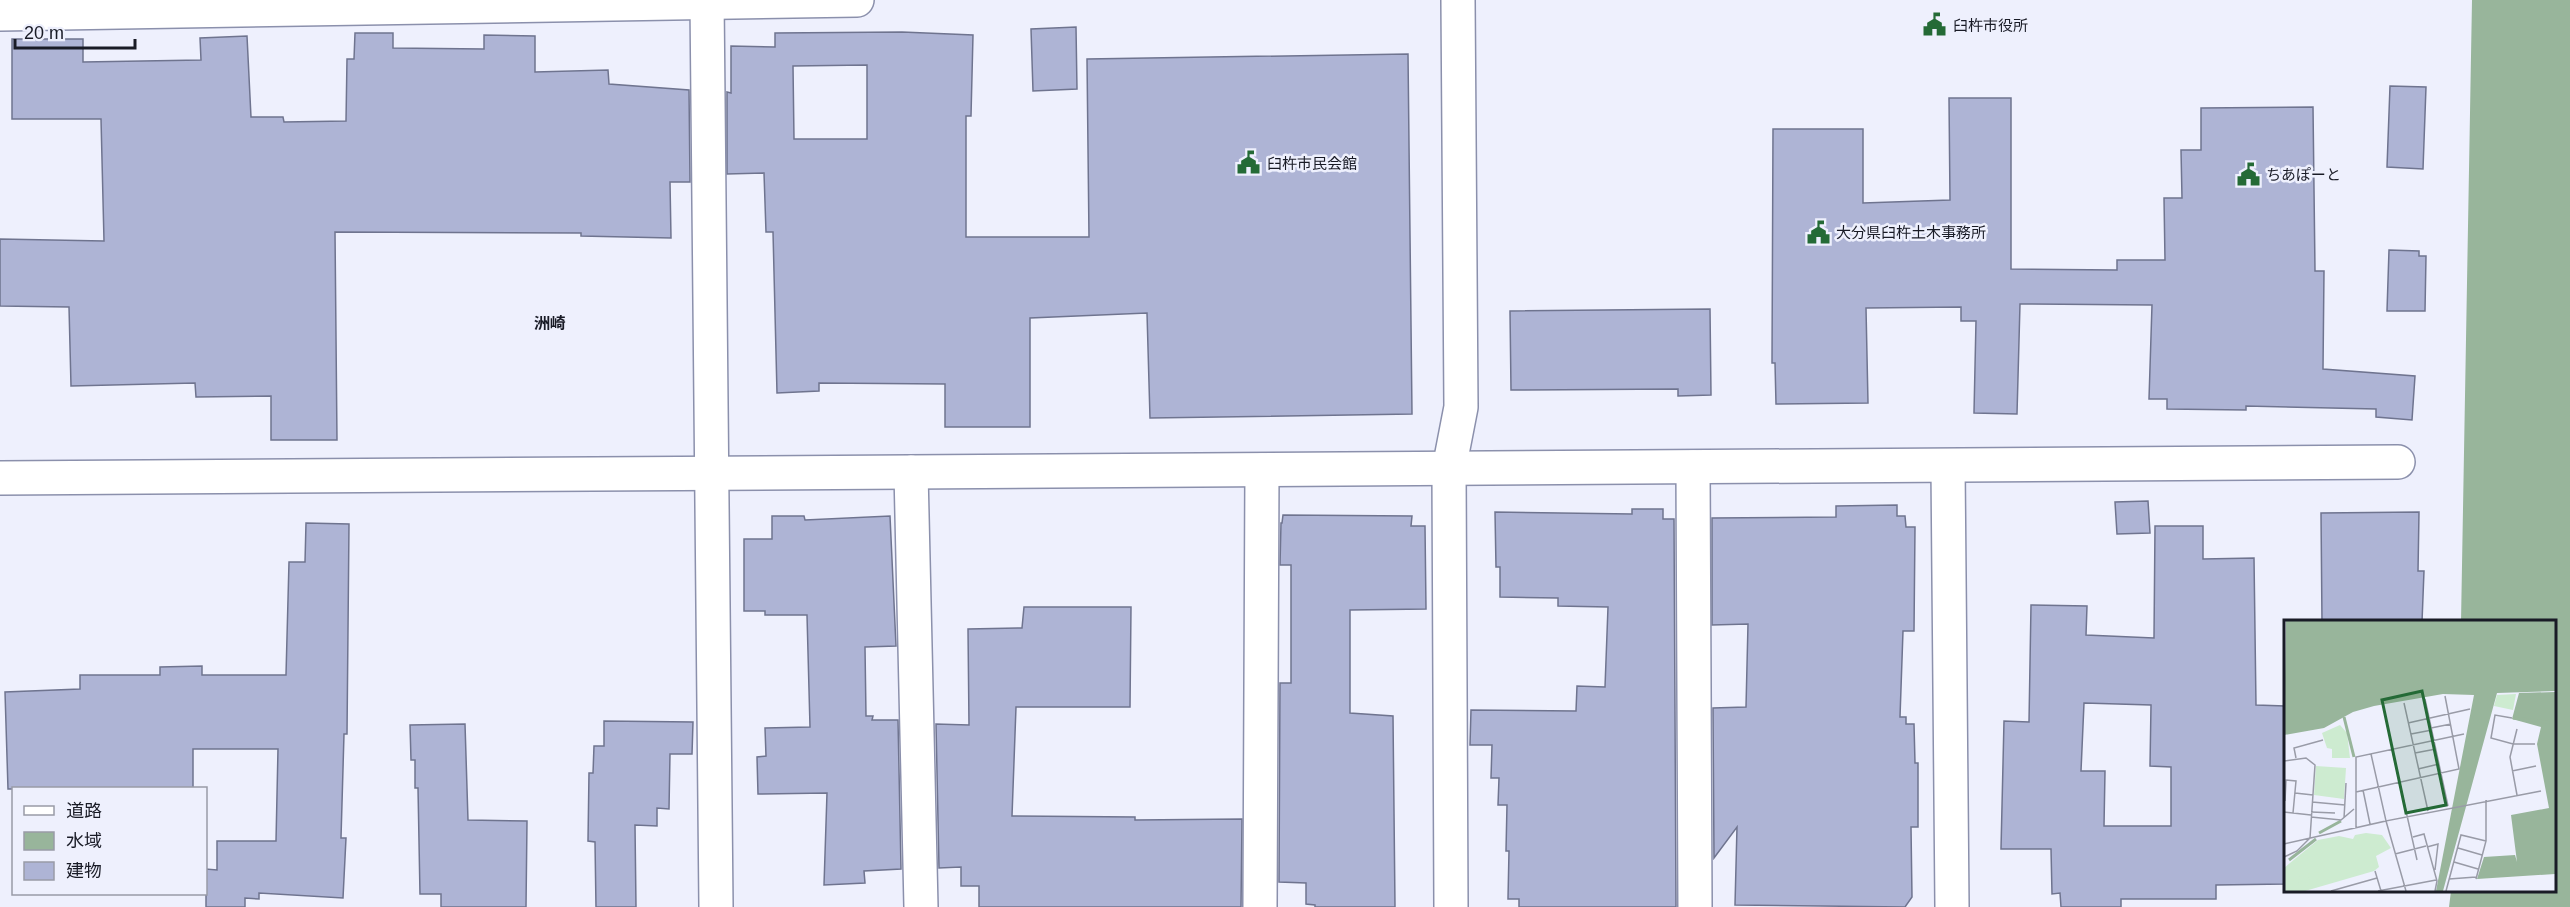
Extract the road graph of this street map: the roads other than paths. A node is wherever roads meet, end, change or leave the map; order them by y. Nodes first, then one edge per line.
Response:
1 (857, 0) edge
2 (1458, 0) edge
3 (707, 2) edge
4 (0, 14) edge
5 (2398, 462) dead end
6 (1948, 466) junction
7 (1693, 467) junction
8 (1449, 469) junction
9 (1262, 470) junction
10 (911, 472) junction
11 (712, 474) junction
12 (0, 478) edge
13 (716, 907) edge
14 (921, 907) edge
15 (1260, 907) edge
16 (1451, 907) edge
17 (1695, 907) edge
18 (1952, 907) edge

1 - 3 street
2 - 8 street
3 - 4 street
3 - 11 street
5 - 6 street
6 - 7 street
6 - 18 street
7 - 8 street
7 - 17 street
8 - 9 street
8 - 16 street
9 - 10 street
9 - 15 street
10 - 11 street
10 - 14 street
11 - 12 street
11 - 13 street

